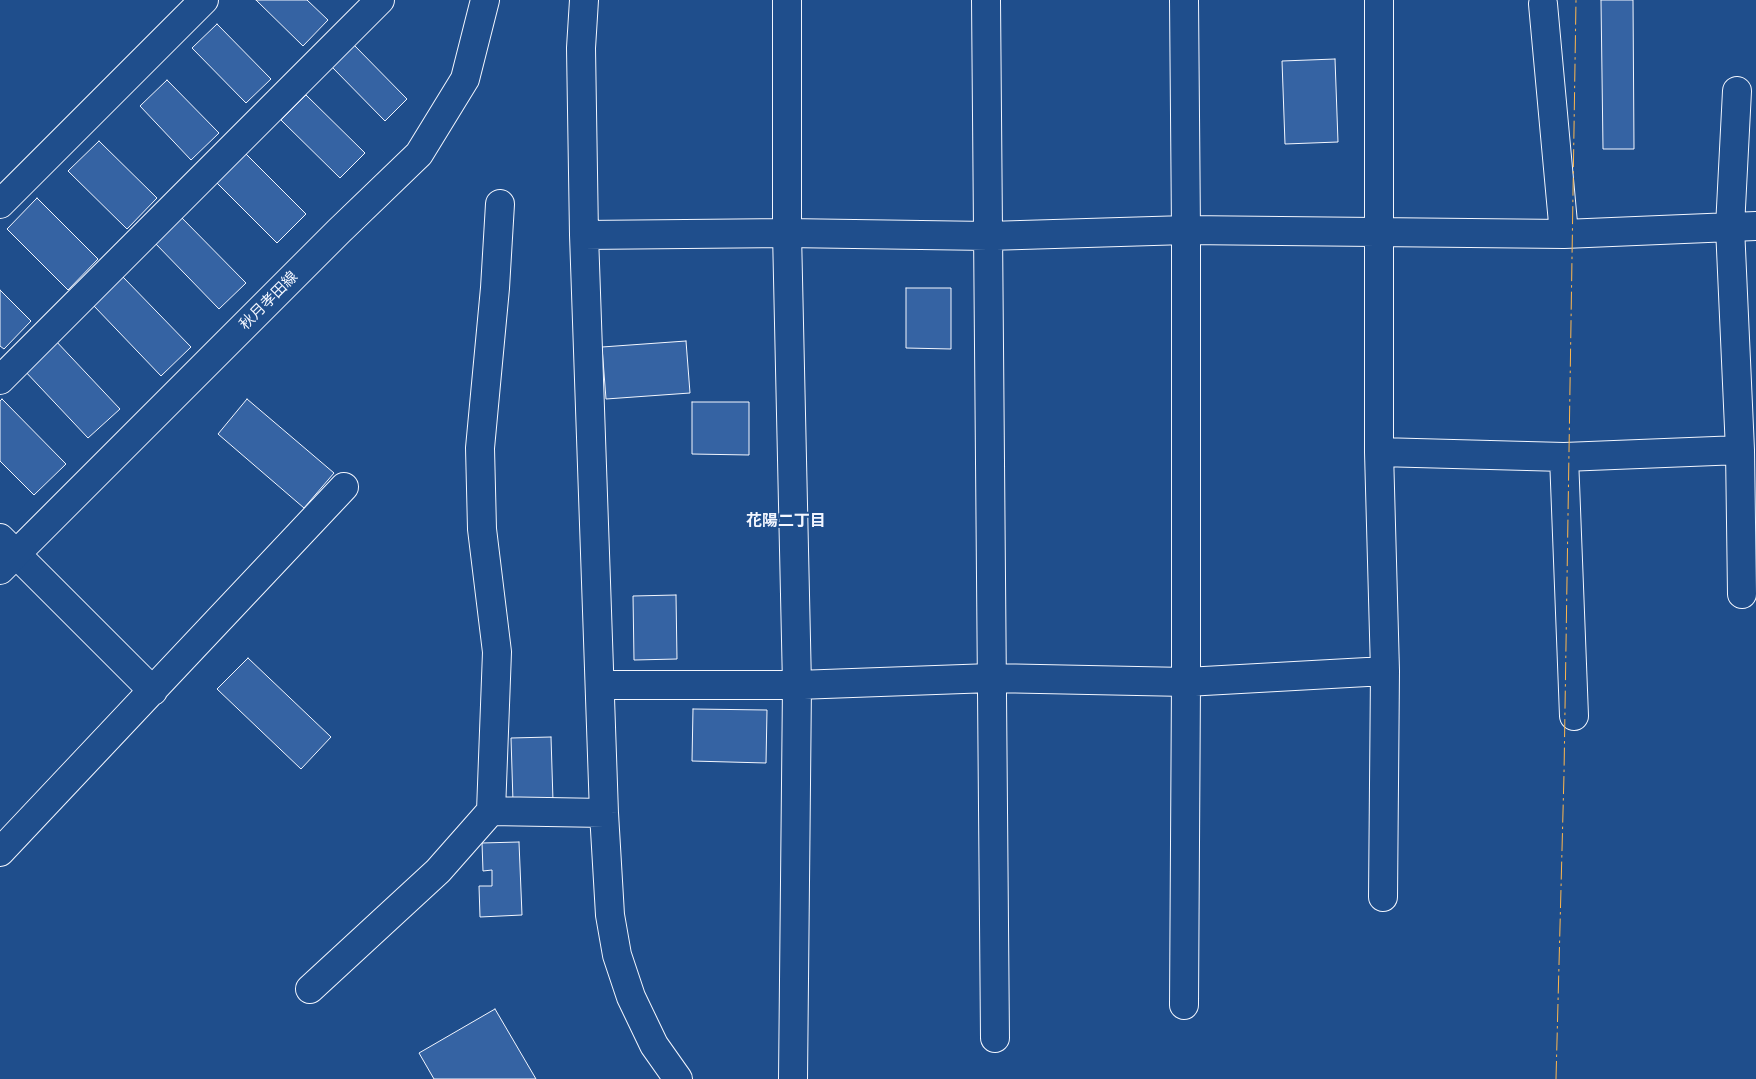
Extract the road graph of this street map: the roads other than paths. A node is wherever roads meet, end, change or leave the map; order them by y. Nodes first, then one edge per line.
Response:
1 (204, 0) edge
2 (380, 0) edge
3 (485, 0) edge
4 (584, 0) edge
5 (787, 0) edge
6 (986, 0) edge
7 (1184, 0) edge
8 (1379, 0) edge
9 (1544, 4) dead end
10 (1737, 91) dead end
11 (0, 204) edge
12 (500, 204) dead end
13 (1743, 226) edge
14 (1186, 230) junction
15 (1379, 232) junction
16 (787, 233) junction
17 (1564, 234) junction
18 (584, 235) junction
19 (988, 236) junction
20 (0, 380) edge
21 (1740, 450) junction
22 (1378, 452) junction
23 (1564, 457) junction
24 (344, 487) dead end
25 (5, 554) edge
26 (1742, 594) dead end
27 (1384, 671) junction
28 (991, 678) junction
29 (1186, 682) junction
30 (600, 685) junction
31 (797, 685) junction
32 (153, 691) junction
33 (1574, 716) dead end
34 (491, 811) junction
35 (604, 813) junction
36 (0, 852) edge
37 (1383, 897) dead end
38 (310, 989) dead end
39 (1184, 1006) dead end
40 (995, 1038) dead end
41 (678, 1079) edge
42 (793, 1079) edge

1 - 11 street
2 - 20 street
3 - 25 street, 秋月孝田線
4 - 18 street
5 - 16 street
6 - 19 street
7 - 14 street
8 - 15 street
9 - 17 street
10 - 13 street
12 - 34 street
13 - 17 street
13 - 21 street
14 - 15 street
14 - 19 street
14 - 29 street
15 - 17 street
15 - 22 street
16 - 18 street
16 - 19 street
16 - 31 street
18 - 30 street
19 - 28 street
21 - 23 street
21 - 26 street
22 - 23 street
22 - 27 street
23 - 33 street
24 - 32 street
25 - 32 street
27 - 29 street
27 - 37 street
28 - 29 street
28 - 31 street
28 - 40 street
29 - 39 street
30 - 31 street
30 - 35 street
31 - 42 street
32 - 36 street
34 - 35 street
34 - 38 street
35 - 41 street

